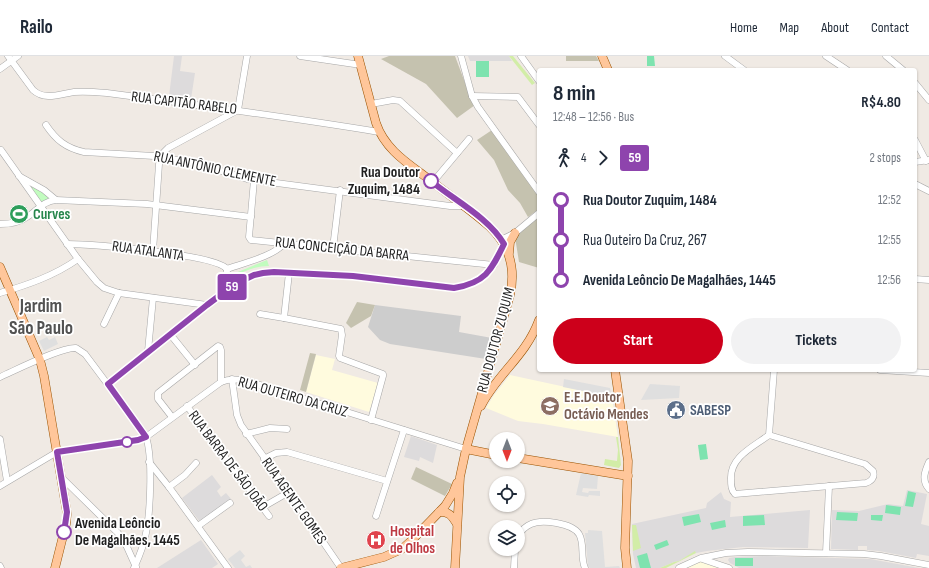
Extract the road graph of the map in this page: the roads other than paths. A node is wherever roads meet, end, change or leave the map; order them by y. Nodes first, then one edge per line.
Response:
1 (18, 56) edge
2 (246, 56) edge
3 (300, 56) edge
4 (358, 56) edge
5 (461, 56) edge
6 (521, 56) edge
7 (602, 56) edge
8 (725, 56) edge
9 (826, 56) edge
10 (886, 56) edge
11 (9, 58) edge
12 (361, 64) junction
13 (607, 68) edge
14 (740, 68) edge
15 (843, 68) edge
16 (901, 68) edge
17 (0, 69) edge
18 (537, 78) edge
19 (917, 85) edge
20 (472, 96) junction
21 (929, 100) edge
22 (371, 104) junction
23 (238, 110) junction
24 (537, 122) edge
25 (46, 125) dead end
26 (379, 132) junction
27 (469, 139) dead end
28 (917, 143) edge
29 (1, 150) dead end
30 (457, 153) junction
31 (160, 157) junction
32 (928, 161) edge
33 (917, 162) edge
34 (18, 176) junction
35 (254, 180) junction
36 (433, 182) junction
37 (917, 185) edge
38 (537, 189) edge
39 (340, 190) junction
40 (929, 191) edge
41 (56, 200) junction
42 (156, 205) junction
43 (40, 206) junction
44 (464, 206) junction
45 (537, 215) edge
46 (251, 217) junction
47 (0, 224) edge
48 (515, 233) junction
49 (503, 242) junction
50 (284, 243) junction
51 (66, 244) junction
52 (333, 248) junction
53 (153, 251) junction
54 (509, 254) junction
55 (78, 260) junction
56 (494, 265) junction
57 (0, 268) edge
58 (227, 269) junction
59 (289, 273) junction
60 (917, 279) edge
61 (929, 280) edge
62 (10, 290) junction
63 (226, 291) junction
64 (0, 293) edge
65 (119, 293) junction
66 (153, 298) junction
67 (207, 305) junction
68 (260, 314) dead end
69 (284, 318) junction
70 (104, 324) dead end
71 (537, 324) edge
72 (170, 334) junction
73 (148, 351) junction
74 (40, 360) junction
75 (195, 365) junction
76 (615, 372) edge
77 (774, 372) edge
78 (913, 372) edge
79 (929, 373) edge
80 (0, 377) edge
81 (232, 379) junction
82 (221, 382) junction
83 (108, 384) junction
84 (187, 406) junction
85 (477, 411) junction
86 (172, 417) junction
87 (371, 420) junction
88 (287, 429) dead end
89 (404, 430) junction
90 (246, 434) junction
91 (768, 435) junction
92 (146, 437) junction
93 (0, 439) edge
94 (466, 449) junction
95 (57, 452) junction
96 (489, 454) edge
97 (264, 459) junction
98 (525, 459) edge
99 (149, 462) junction
100 (929, 462) edge
101 (196, 463) dead end
102 (628, 476) junction
103 (61, 477) junction
104 (460, 477) junction
105 (387, 480) junction
106 (7, 481) junction
107 (0, 486) edge
108 (829, 486) junction
109 (169, 487) junction
110 (929, 489) edge
111 (289, 492) junction
112 (230, 503) dead end
113 (263, 507) junction
114 (439, 512) junction
115 (269, 516) dead end
116 (376, 516) dead end
117 (457, 524) junction
118 (198, 526) junction
119 (525, 529) edge
120 (826, 553) junction
121 (726, 554) junction
122 (515, 556) edge
123 (701, 558) junction
124 (929, 565) edge
125 (135, 567) edge
126 (726, 567) edge
127 (55, 568) edge
128 (228, 568) edge
129 (341, 568) edge
130 (454, 568) edge
131 (514, 568) edge
132 (585, 568) edge
133 (627, 568) edge
134 (679, 568) edge

1 - 11 street
2 - 23 street
3 - 12 street
4 - 12 main road, RUA DOUTOR ZUQUIM
5 - 20 street
6 - 18 street
7 - 13 main road
8 - 14 street
9 - 15 street
10 - 16 street
11 - 17 street
11 - 23 street, RUA CAPITÃO RABELO
12 - 22 main road, RUA DOUTOR ZUQUIM
19 - 21 street
20 - 24 street
20 - 38 street
22 - 26 main road, RUA DOUTOR ZUQUIM
22 - 30 street
23 - 26 street, RUA CAPITÃO RABELO
23 - 31 street
25 - 31 street, RUA ANTÔNIO CLEMENTE
26 - 36 main road, RUA DOUTOR ZUQUIM
27 - 30 street
28 - 32 street
29 - 34 street
30 - 36 street
31 - 35 street, RUA ANTÔNIO CLEMENTE
31 - 42 street
32 - 33 street
34 - 41 street
34 - 43 street
35 - 39 street, RUA ANTÔNIO CLEMENTE
35 - 46 street, RUA CONCEIÇÃO DA BARRA
36 - 44 main road, RUA DOUTOR ZUQUIM
37 - 40 street
39 - 44 street, RUA ANTÔNIO CLEMENTE
39 - 52 street
41 - 42 street
41 - 43 street
42 - 46 street
42 - 53 street
43 - 47 street
43 - 51 street
44 - 49 main road, RUA DOUTOR ZUQUIM
45 - 48 street
46 - 50 street, RUA CONCEIÇÃO DA BARRA
48 - 49 street
48 - 54 main road
49 - 54 main road, RUA DOUTOR ZUQUIM
49 - 56 street
50 - 52 street, RUA CONCEIÇÃO DA BARRA
50 - 58 street
51 - 53 street, RUA ATALANTA
51 - 55 street
52 - 56 street, RUA CONCEIÇÃO DA BARRA
53 - 58 street, RUA ATALANTA
54 - 85 main road, RUA DOUTOR ZUQUIM
55 - 62 street
55 - 65 street
56 - 59 street
57 - 62 main road
58 - 63 street
59 - 63 street
59 - 69 street
60 - 61 street
62 - 64 street
62 - 74 main road
63 - 67 street
65 - 66 street
65 - 70 street
66 - 67 street
66 - 73 street
67 - 72 street
68 - 69 street
69 - 87 street
71 - 85 main road
72 - 73 street
72 - 75 street
73 - 83 street
74 - 80 street
74 - 83 street
74 - 95 main road
75 - 82 street
75 - 86 street
76 - 102 main road
77 - 91 street
78 - 79 street
81 - 82 street, RUA OUTEIRO DA CRUZ
81 - 87 street, RUA OUTEIRO DA CRUZ
81 - 90 street, RUA AGENTE GOMES
82 - 84 street, RUA OUTEIRO DA CRUZ
83 - 92 street
84 - 86 street, RUA OUTEIRO DA CRUZ
84 - 113 street, RUA BARRA DE SÃO JOÃO
85 - 94 main road, RUA DOUTOR ZUQUIM
86 - 92 street, RUA OUTEIRO DA CRUZ
87 - 89 street, RUA OUTEIRO DA CRUZ
88 - 90 street
89 - 94 street, RUA OUTEIRO DA CRUZ
89 - 105 street
90 - 97 street, RUA AGENTE GOMES
91 - 108 street
91 - 108 street
92 - 95 street, RUA OUTEIRO DA CRUZ
92 - 99 street
93 - 106 street
94 - 96 main road
94 - 104 main road, RUA DOUTOR ZUQUIM
95 - 103 main road
95 - 106 street, RUA OUTEIRO DA CRUZ
97 - 105 street
97 - 111 street, RUA AGENTE GOMES
98 - 102 main road
99 - 109 street
99 - 125 street
100 - 110 street
101 - 109 street
102 - 133 main road
103 - 125 street
103 - 127 main road
104 - 114 main road
104 - 117 main road, RUA DOUTOR ZUQUIM
105 - 116 street
106 - 107 street, RUA OUTEIRO DA CRUZ
108 - 120 street
109 - 118 street
111 - 113 street
111 - 129 street, RUA AGENTE GOMES
112 - 118 street
113 - 115 street, RUA BARRA DE SÃO JOÃO
114 - 117 main road
114 - 129 main road
117 - 130 main road, RUA DOUTOR ZUQUIM
118 - 128 street
119 - 132 street
120 - 121 street
120 - 124 street
121 - 123 street
121 - 126 street
122 - 131 street
123 - 126 street
123 - 134 street

